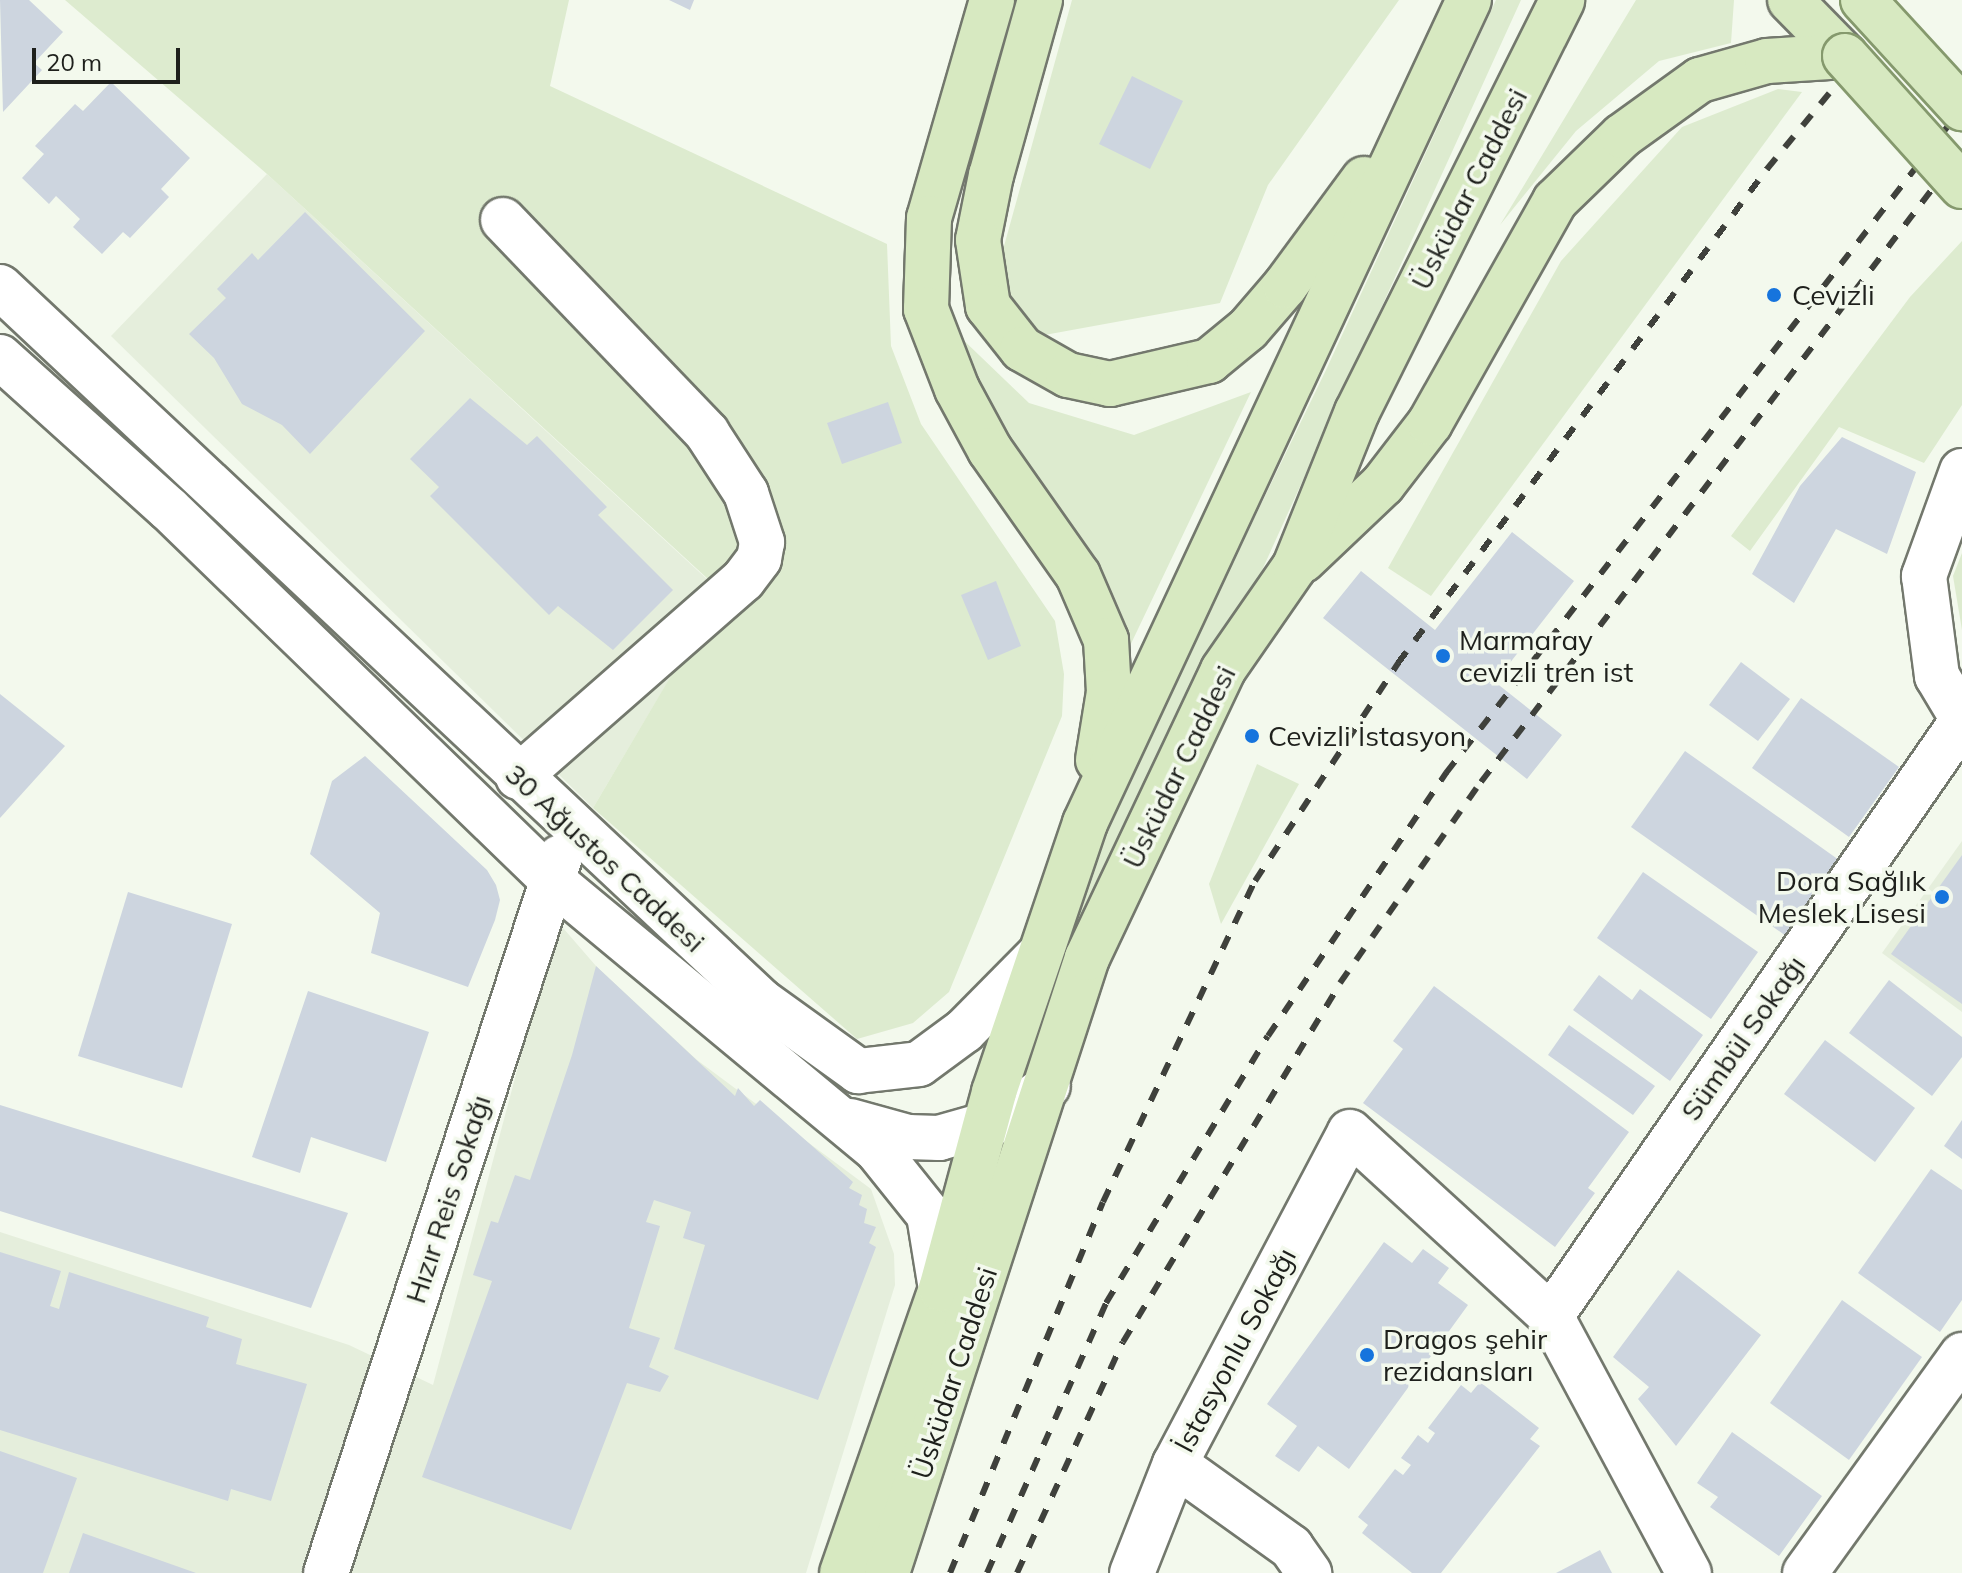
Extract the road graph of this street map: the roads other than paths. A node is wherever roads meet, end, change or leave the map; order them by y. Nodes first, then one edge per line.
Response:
1 (992, 0) edge
2 (1040, 0) edge
3 (1469, 0) edge
4 (1562, 0) edge
5 (1790, 0) edge
6 (1863, 0) edge
7 (1845, 56) junction
8 (1420, 103) junction
9 (1962, 108) edge
10 (1962, 186) edge
11 (503, 220) dead end
12 (0, 287) edge
13 (0, 357) edge
14 (1962, 471) edge
15 (200, 476) junction
16 (169, 509) junction
17 (1295, 566) junction
18 (1962, 720) edge
19 (518, 777) junction
20 (1085, 823) junction
21 (569, 825) junction
22 (553, 881) junction
23 (1040, 954) junction
24 (1048, 1086) junction
25 (840, 1118) junction
26 (985, 1126) junction
27 (941, 1289) junction
28 (1551, 1316) junction
29 (1962, 1355) edge
30 (1175, 1464) junction
31 (326, 1573) edge
32 (842, 1573) edge
33 (887, 1573) edge
34 (1132, 1573) edge
35 (1309, 1573) edge
36 (1689, 1573) edge
37 (1805, 1573) edge

1 - 20 main road
2 - 8 main road
3 - 8 main road, Üsküdar Caddesi
4 - 17 main road, Üsküdar Caddesi
5 - 7 main road
6 - 9 main road, bridge
7 - 10 main road, bridge
7 - 17 main road
8 - 20 main road, Üsküdar Caddesi
11 - 19 street
12 - 15 street, 30 Ağustos Caddesi
13 - 16 street, 30 Ağustos Caddesi
14 - 18 street
15 - 16 street
15 - 19 street, 30 Ağustos Caddesi
16 - 22 street, 30 Ağustos Caddesi
17 - 24 main road, Üsküdar Caddesi
18 - 28 street, Sümbül Sokağı
19 - 21 street, 30 Ağustos Caddesi
20 - 23 main road, Üsküdar Caddesi
21 - 22 street, Hızır Reis Sokağı
21 - 23 street, 30 Ağustos Caddesi
22 - 25 street, 30 Ağustos Caddesi
22 - 31 street, Hızır Reis Sokağı
23 - 26 main road, Üsküdar Caddesi
24 - 26 street, 30 Ağustos Caddesi
24 - 33 main road, Üsküdar Caddesi
25 - 26 street, 30 Ağustos Caddesi
25 - 27 street, 30 Ağustos Caddesi
26 - 27 main road, Üsküdar Caddesi
27 - 32 main road, Üsküdar Caddesi
28 - 30 street, İstasyonlu Sokağı
28 - 36 street
29 - 37 street
30 - 34 street, İstasyonlu Sokağı
30 - 35 street

